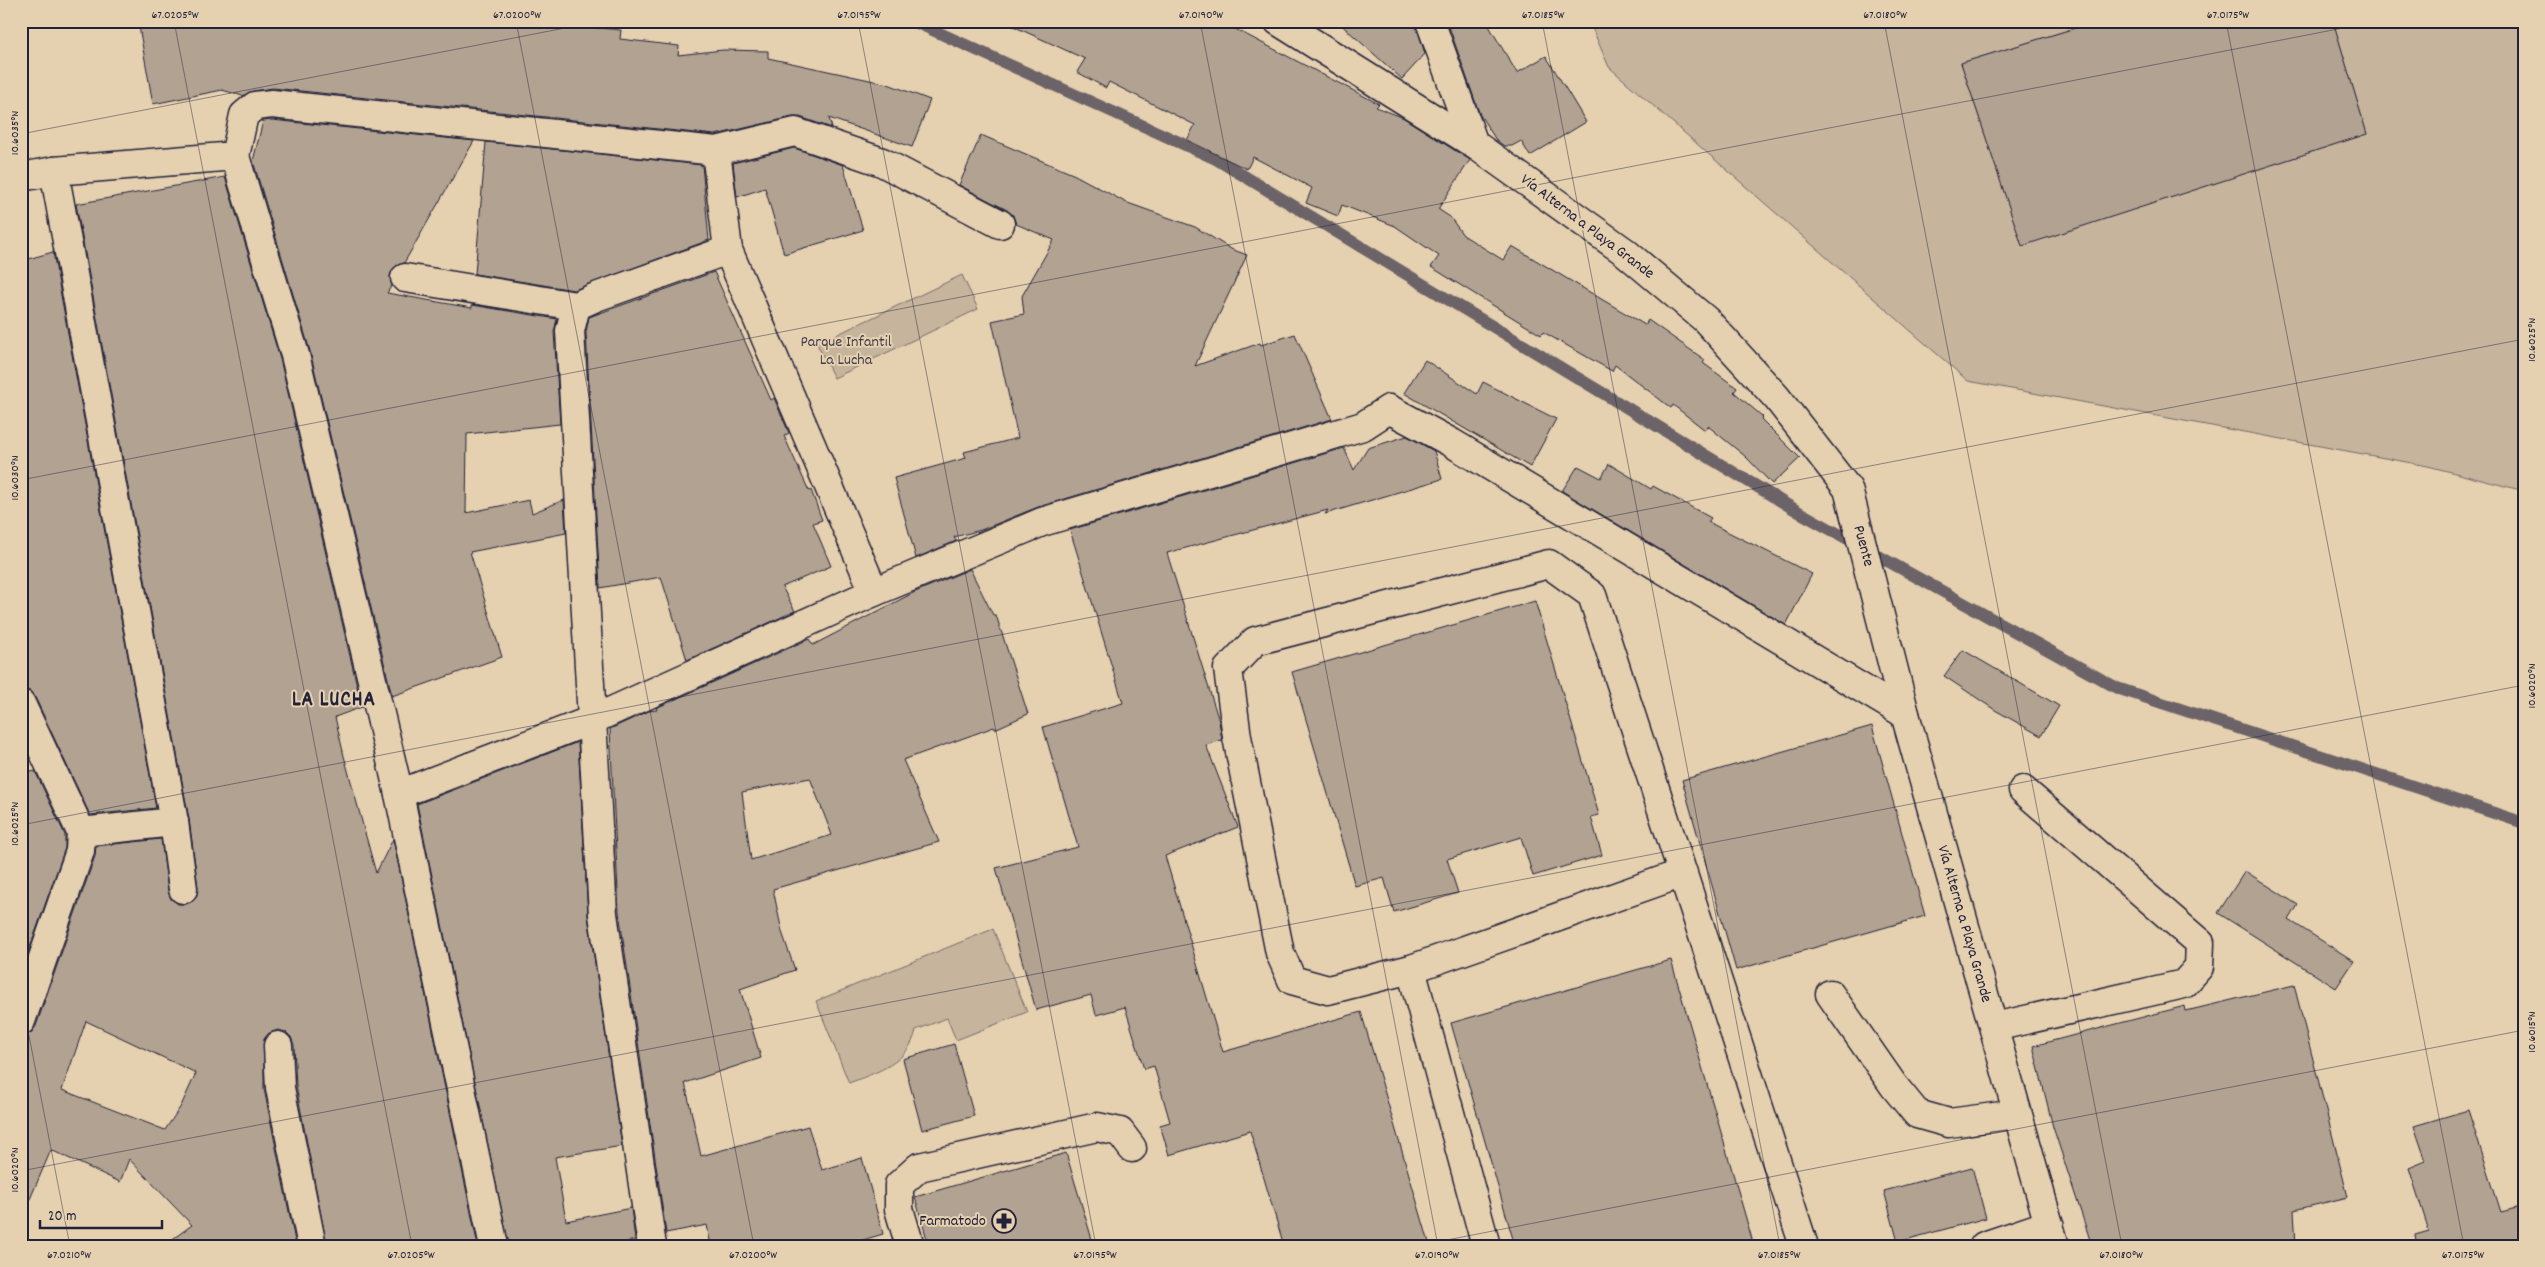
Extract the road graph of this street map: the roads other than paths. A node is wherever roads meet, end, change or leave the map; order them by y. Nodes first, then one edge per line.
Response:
1 (1278, 21) edge
2 (1430, 21) edge
3 (1474, 144) junction
4 (716, 151) junction
5 (235, 156) junction
6 (54, 171) junction
7 (21, 177) edge
8 (1000, 224) dead end
9 (728, 250) junction
10 (404, 278) dead end
11 (576, 306) junction
12 (1848, 489) joint
13 (874, 592) junction
14 (1878, 602) joint
15 (21, 704) edge
16 (1905, 714) junction
17 (592, 720) junction
18 (2023, 790) dead end
19 (399, 794) junction
20 (174, 822) junction
21 (81, 832) junction
22 (1683, 873) junction
23 (183, 889) dead end
24 (1411, 969) junction
25 (1830, 994) dead end
26 (21, 1021) edge
27 (1994, 1027) junction
28 (278, 1046) dead end
29 (2017, 1114) junction
30 (1132, 1148) dead end
31 (2052, 1235) edge
32 (312, 1246) edge
33 (494, 1246) edge
34 (652, 1246) edge
35 (910, 1246) edge
36 (1486, 1246) edge
37 (1804, 1246) edge
38 (1984, 1246) edge

1 - 3 street, Vía Alterna a Playa Grande
2 - 3 street
3 - 12 street, Vía Alterna a Playa Grande
4 - 5 street
4 - 8 street
4 - 9 street
5 - 6 street
5 - 19 street
6 - 7 street
6 - 20 street
9 - 11 street
9 - 13 street
10 - 11 street
11 - 17 street
12 - 14 street, Puente
13 - 16 street
13 - 17 street
14 - 16 street, Vía Alterna a Playa Grande
15 - 21 street
16 - 27 street, Vía Alterna a Playa Grande
17 - 19 street
17 - 34 street
18 - 27 street
19 - 33 street
20 - 21 street
20 - 23 street
21 - 26 street
22 - 24 street
22 - 24 street
22 - 37 street
24 - 36 street
25 - 29 street
27 - 29 street, Vía Alterna a Playa Grande
28 - 32 street
29 - 31 street, Vía Alterna a Playa Grande
30 - 35 street
31 - 38 street

